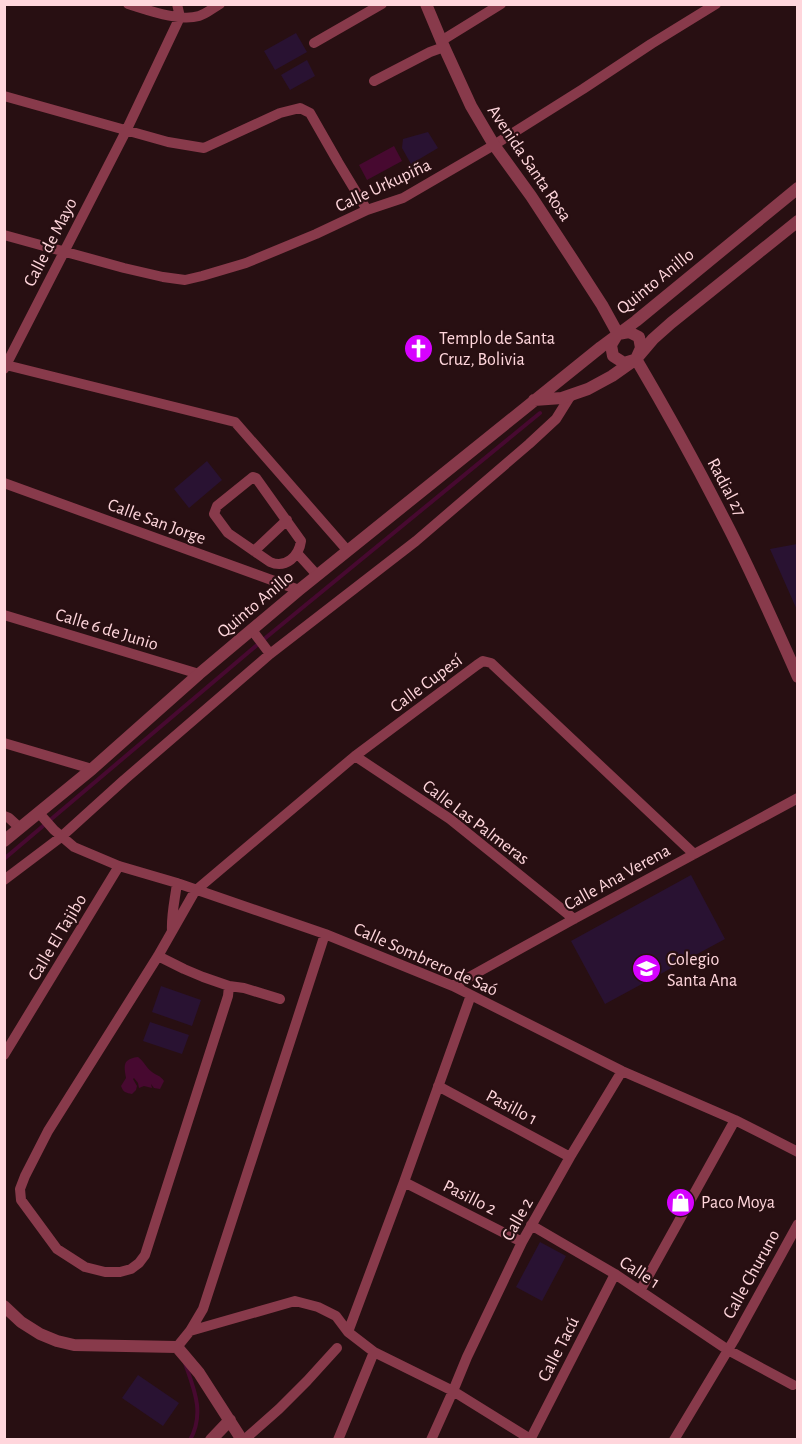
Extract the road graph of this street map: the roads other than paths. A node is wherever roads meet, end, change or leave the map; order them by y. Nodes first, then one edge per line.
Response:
1 (128, 4) edge
2 (177, 4) edge
3 (220, 4) edge
4 (382, 4) edge
5 (426, 4) edge
6 (501, 4) edge
7 (716, 4) edge
8 (180, 18) junction
9 (314, 43) dead end
10 (442, 44) junction
11 (375, 81) dead end
12 (4, 96) edge
13 (126, 130) junction
14 (494, 145) junction
15 (798, 188) edge
16 (367, 210) junction
17 (798, 221) edge
18 (4, 235) edge
19 (64, 251) junction
20 (618, 334) junction
21 (636, 359) junction
22 (5, 367) edge
23 (571, 395) junction
24 (534, 400) junction
25 (4, 483) edge
26 (287, 520) junction
27 (347, 550) junction
28 (254, 551) junction
29 (297, 553) junction
30 (317, 575) junction
31 (299, 590) junction
32 (4, 615) edge
33 (254, 633) junction
34 (269, 652) junction
35 (199, 674) junction
36 (798, 677) edge
37 (4, 743) edge
38 (355, 756) junction
39 (92, 769) junction
40 (798, 798) edge
41 (40, 814) junction
42 (4, 816) edge
43 (20, 828) junction
44 (57, 833) junction
45 (4, 841) edge
46 (694, 854) junction
47 (120, 866) junction
48 (4, 880) edge
49 (177, 884) junction
50 (195, 891) junction
51 (574, 919) junction
52 (172, 931) junction
53 (325, 934) junction
54 (158, 956) junction
55 (229, 986) junction
56 (453, 986) junction
57 (471, 995) junction
58 (280, 999) dead end
59 (4, 1055) edge
60 (622, 1071) junction
61 (438, 1086) junction
62 (735, 1119) junction
63 (798, 1152) edge
64 (570, 1157) junction
65 (404, 1182) junction
66 (798, 1224) edge
67 (531, 1225) junction
68 (522, 1242) junction
69 (615, 1274) junction
70 (640, 1291) junction
71 (4, 1306) edge
72 (190, 1331) junction
73 (348, 1332) junction
74 (731, 1345) junction
75 (177, 1347) junction
76 (337, 1348) dead end
77 (374, 1352) junction
78 (793, 1385) dead end
79 (453, 1391) junction
80 (230, 1419) junction
81 (531, 1439) edge
82 (211, 1440) edge
83 (243, 1440) edge
84 (338, 1440) edge
85 (431, 1440) edge
86 (674, 1440) edge

1 - 8 street
2 - 8 street
3 - 8 street
4 - 9 street
5 - 10 street, Avenida Santa Rosa
6 - 10 street
7 - 14 street, Calle Urkupiña
8 - 13 street, Calle de Mayo
10 - 11 street
10 - 14 street, Avenida Santa Rosa
12 - 13 street
13 - 16 street
13 - 19 street, Calle de Mayo
14 - 16 street, Calle Urkupiña
14 - 20 street, Avenida Santa Rosa
15 - 20 street, Quinto Anillo
16 - 19 street, Calle Urkupiña
17 - 21 street
18 - 19 street, Calle Urkupiña
19 - 22 street, Calle de Mayo
20 - 21 street, Radial 27
20 - 21 street
20 - 24 street, Quinto Anillo
21 - 23 street
21 - 36 street, Radial 27
22 - 27 street
23 - 24 street
23 - 34 street
24 - 27 street, Quinto Anillo
25 - 31 street, Calle San Jorge
26 - 28 street
26 - 28 street
26 - 29 street
27 - 30 street, Quinto Anillo
28 - 29 street
29 - 30 street
30 - 31 street, Quinto Anillo
31 - 33 street, Quinto Anillo
32 - 35 street, Calle 6 de Junio
33 - 34 street
33 - 35 street, Quinto Anillo
34 - 44 street
35 - 39 street, Quinto Anillo
37 - 39 street
38 - 46 street, Calle Cupesí
38 - 50 street, Calle Cupesí
38 - 51 street, Calle Las Palmeras
39 - 41 street, Quinto Anillo
40 - 46 street, Calle Ana Verena
41 - 43 street, Quinto Anillo
41 - 44 street, Calle Sombrero de Saó
42 - 43 street
43 - 45 street, Quinto Anillo
44 - 47 street, Calle Sombrero de Saó
44 - 48 street
46 - 51 street, Calle Ana Verena
47 - 49 street, Calle Sombrero de Saó
47 - 59 street, Calle El Tajibo
49 - 50 street, Calle Sombrero de Saó
49 - 52 street
50 - 52 street, Calle Cupesí
50 - 53 street, Calle Sombrero de Saó
51 - 56 street, Calle Ana Verena
52 - 54 street, Calle Cupesí
53 - 56 street, Calle Sombrero de Saó
53 - 72 street
54 - 55 street
54 - 55 street, Calle Cupesí
55 - 58 street
56 - 57 street, Calle Sombrero de Saó
57 - 60 street, Calle Sombrero de Saó
57 - 61 street
60 - 62 street, Calle Sombrero de Saó
60 - 64 street, Calle 2
61 - 64 street, Pasillo 1
61 - 65 street
62 - 63 street, Calle Sombrero de Saó
62 - 70 street
64 - 67 street, Calle 2
65 - 68 street, Pasillo 2
65 - 73 street
66 - 74 street, Calle Churuno
67 - 68 street, Calle 2
67 - 69 street, Calle 1
68 - 79 street, Calle 2
69 - 70 street, Calle 1
69 - 81 street, Calle Tacú
70 - 74 street, Calle 1
71 - 75 street
72 - 73 street
72 - 75 street
73 - 77 street
74 - 78 street, Calle 1
74 - 86 street, Calle Churuno
75 - 80 street
76 - 83 street
77 - 79 street
77 - 84 street
79 - 81 street
79 - 85 street, Calle 2
80 - 82 street
80 - 83 street

